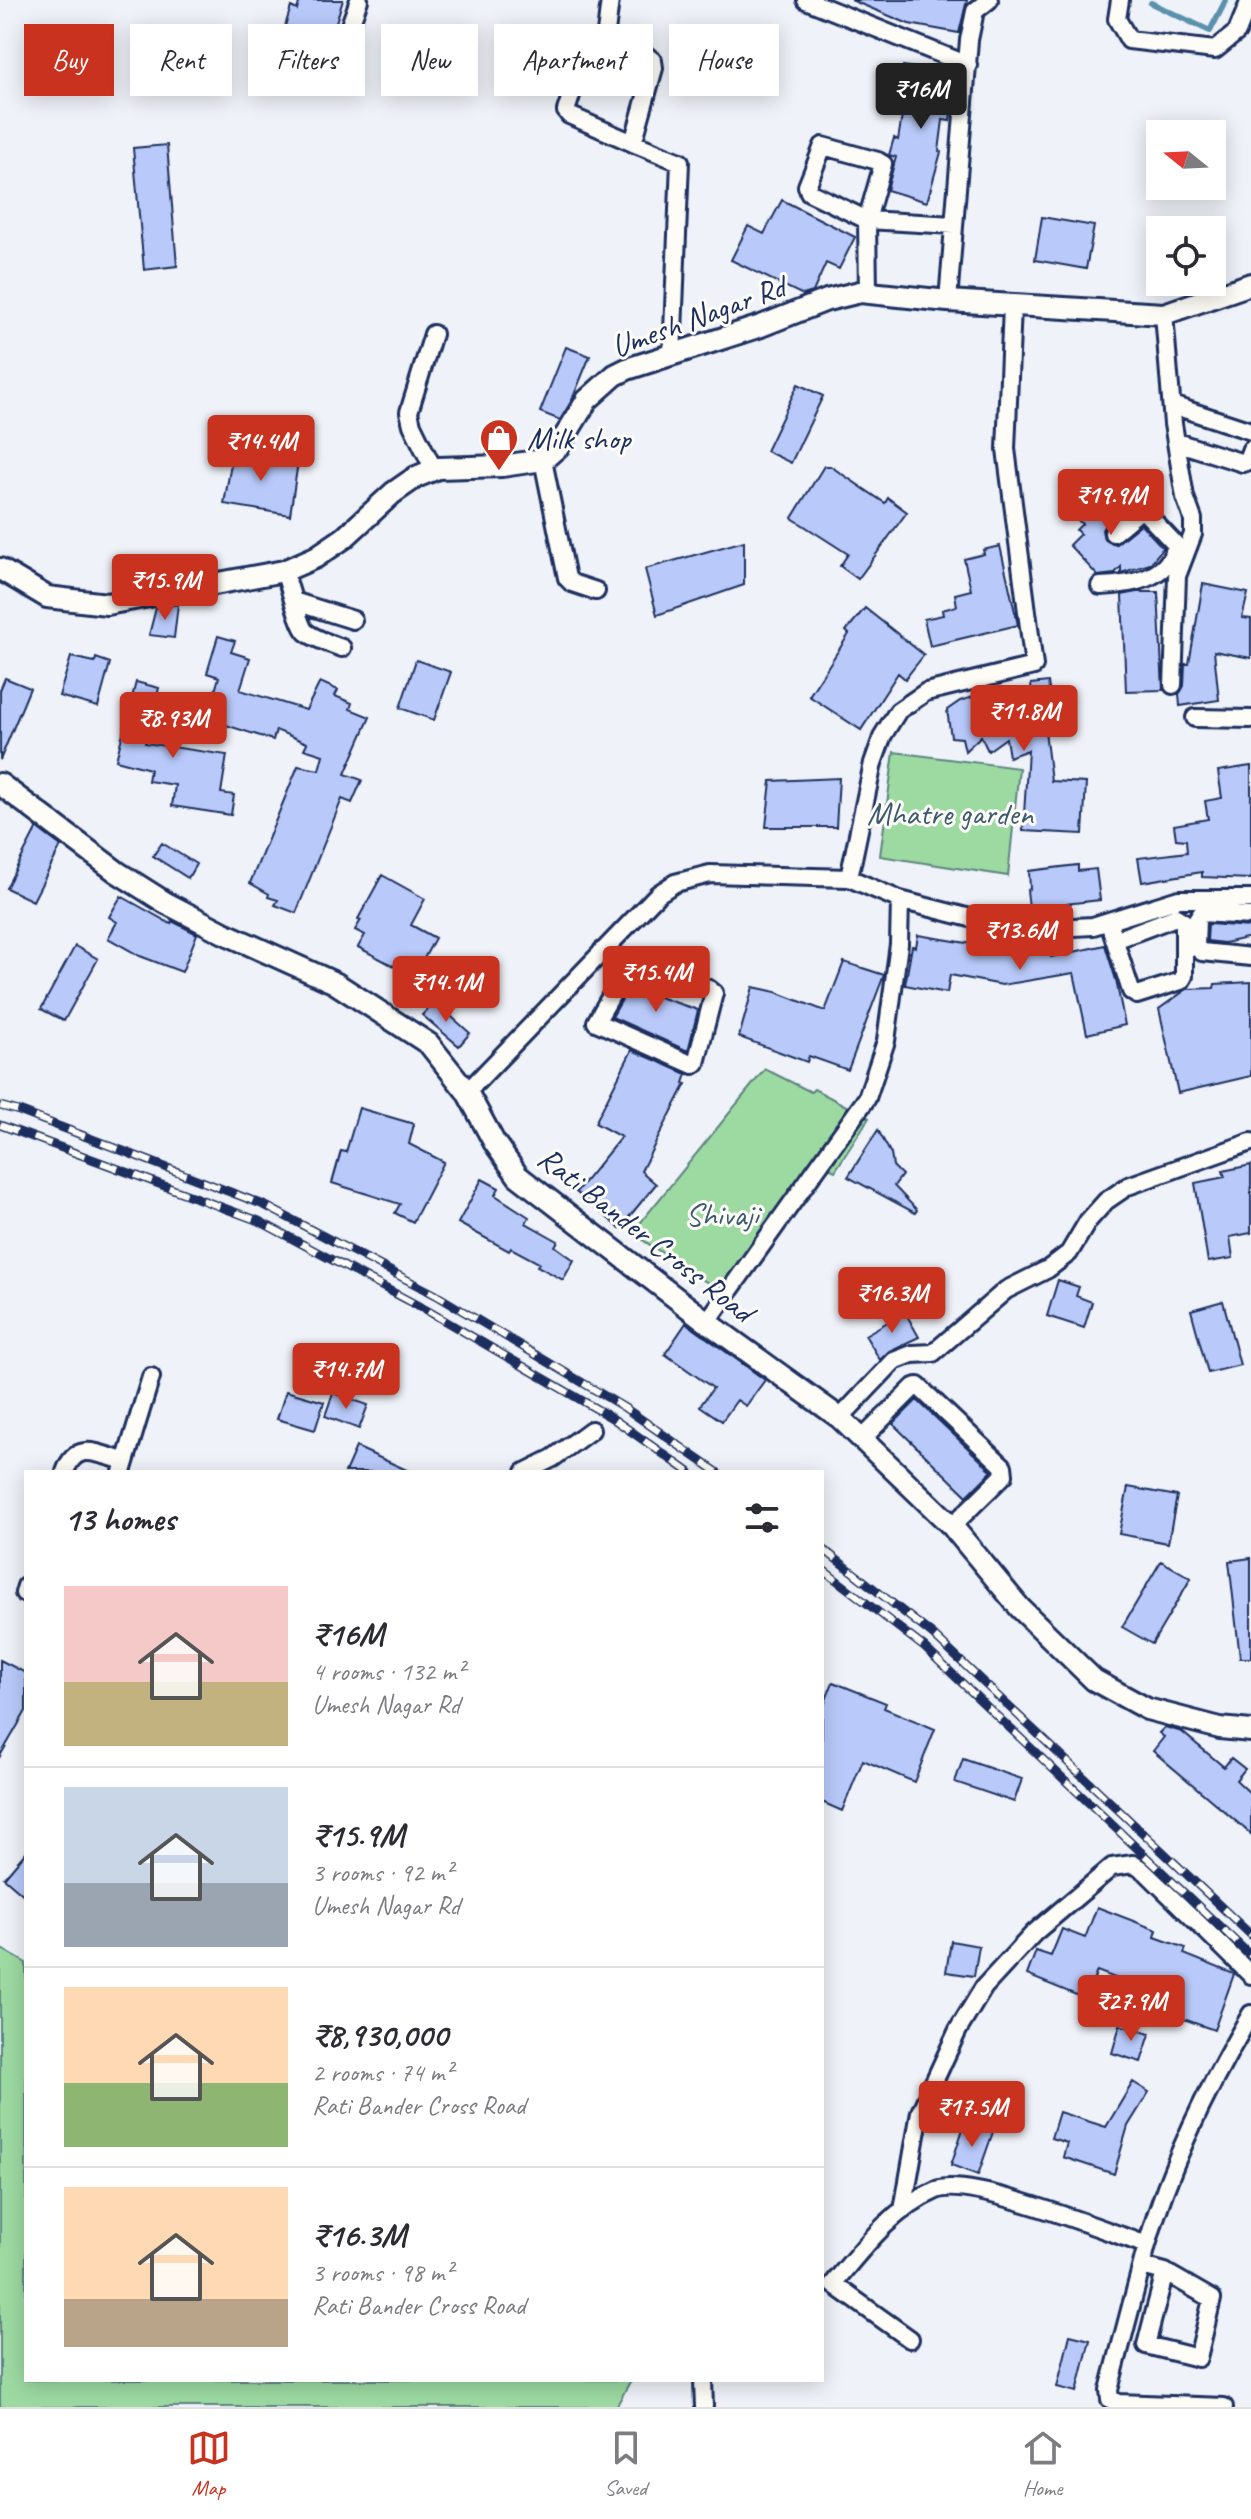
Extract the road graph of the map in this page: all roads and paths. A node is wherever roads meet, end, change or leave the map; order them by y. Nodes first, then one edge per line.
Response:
1 (359, 0) edge
2 (610, 0) edge
3 (806, 0) edge
4 (989, 0) edge
5 (1120, 0) edge
6 (1249, 7) edge
7 (350, 24) edge
8 (968, 65) junction
9 (571, 96) edge
10 (633, 143) junction
11 (867, 220) junction
12 (954, 225) junction
13 (1251, 284) edge
14 (868, 291) junction
15 (948, 301) junction
16 (1012, 306) junction
17 (1164, 314) junction
18 (433, 334) dead end
19 (672, 356) junction
20 (1172, 405) junction
21 (1251, 431) edge
22 (1176, 442) junction
23 (1251, 449) edge
24 (543, 460) junction
25 (434, 470) junction
26 (1193, 519) junction
27 (1113, 533) dead end
28 (1163, 535) junction
29 (0, 569) edge
30 (284, 571) junction
31 (1177, 576) junction
32 (1100, 586) dead end
33 (596, 591) dead end
34 (1118, 592) dead end
35 (296, 602) junction
36 (353, 620) dead end
37 (342, 648) dead end
38 (1173, 685) dead end
39 (1195, 718) dead end
40 (1251, 719) edge
41 (0, 784) edge
42 (849, 878) junction
43 (1251, 899) edge
44 (900, 900) junction
45 (1251, 916) edge
46 (1109, 921) junction
47 (1115, 940) junction
48 (602, 951) junction
49 (1251, 957) edge
50 (631, 961) junction
51 (467, 1092) junction
52 (1251, 1142) edge
53 (707, 1322) junction
54 (151, 1377) dead end
55 (840, 1418) junction
56 (591, 1430) dead end
57 (862, 1439) junction
58 (123, 1466) edge
59 (66, 1470) edge
60 (529, 1470) edge
61 (952, 1526) junction
62 (1251, 1731) edge
63 (1251, 1975) edge
64 (1251, 2014) edge
65 (903, 2210) junction
66 (1147, 2245) junction
67 (1142, 2266) junction
68 (1165, 2272) junction
69 (828, 2283) edge
70 (910, 2339) dead end
71 (703, 2382) edge
72 (704, 2407) edge
73 (1224, 2407) edge

1 - 7 street
2 - 10 street
3 - 8 street
4 - 8 street
5 - 6 street
8 - 12 street
9 - 10 street
10 - 19 street
11 - 11 street
11 - 12 street
11 - 14 street
12 - 15 street
13 - 17 street, Umesh Nagar Rd
14 - 15 street, Umesh Nagar Rd
14 - 19 street, Umesh Nagar Rd
15 - 16 street, Umesh Nagar Rd
16 - 17 street, Umesh Nagar Rd
16 - 42 street
17 - 20 street
18 - 25 street
19 - 24 street, Umesh Nagar Rd
20 - 21 street
20 - 22 street
22 - 23 street
22 - 26 street
24 - 25 street
24 - 33 street
25 - 30 street
26 - 28 street
26 - 31 street
27 - 28 street
28 - 32 street
29 - 30 street
30 - 35 street
31 - 34 street
31 - 38 street
35 - 36 street
35 - 37 street
39 - 40 street
41 - 51 street, Rati Bander Cross Road
42 - 44 street
42 - 48 street
43 - 46 street
44 - 46 street
44 - 53 street
45 - 49 street
46 - 47 street
47 - 47 street
48 - 50 street
48 - 51 street
50 - 50 street
51 - 53 street, Rati Bander Cross Road
52 - 55 street
53 - 55 street, Rati Bander Cross Road
54 - 58 street
55 - 57 street, Rati Bander Cross Road
56 - 60 street
57 - 61 street, Rati Bander Cross Road
57 - 61 street
58 - 59 street
61 - 62 street, Rati Bander Cross Road
63 - 65 street
64 - 66 street
65 - 66 street
65 - 69 street
66 - 67 street
67 - 68 street
67 - 73 street
68 - 68 street
69 - 70 street
71 - 72 street

